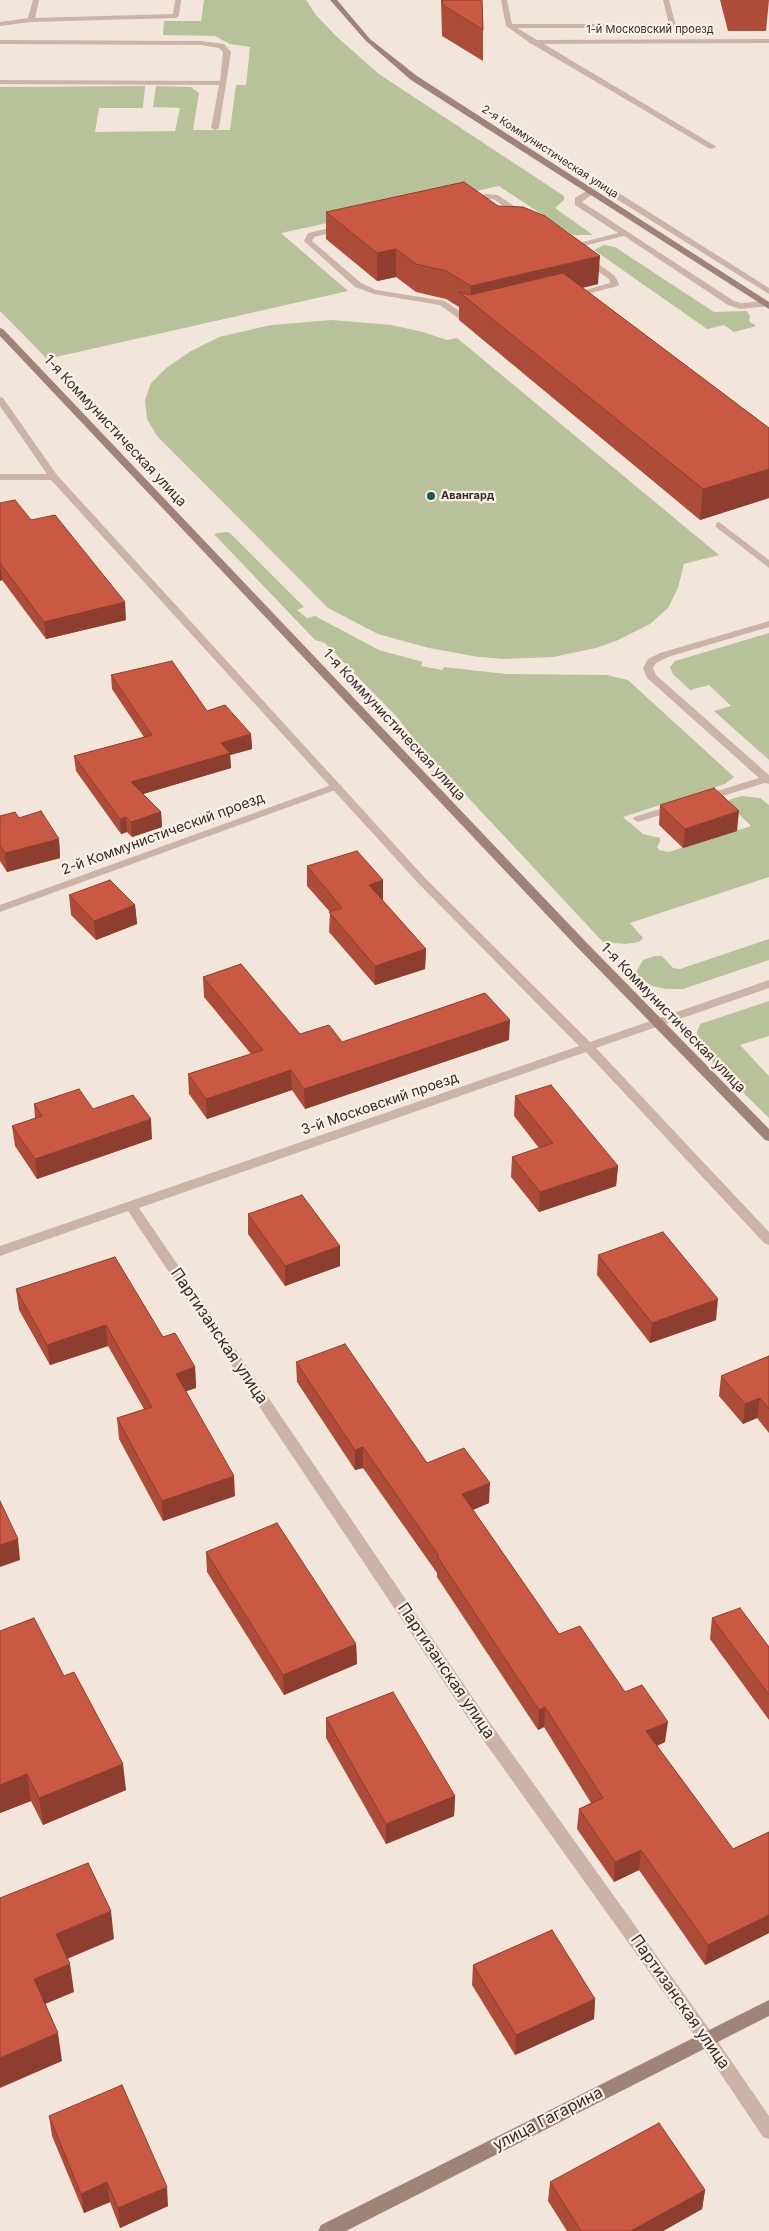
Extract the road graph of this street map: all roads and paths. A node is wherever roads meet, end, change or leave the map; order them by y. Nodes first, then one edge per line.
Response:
1 (36, 0) edge
2 (178, 0) edge
3 (333, 0) edge
4 (504, 0) edge
5 (666, 0) edge
6 (31, 20) junction
7 (0, 24) edge
8 (509, 26) junction
9 (769, 41) edge
10 (0, 42) edge
11 (532, 42) junction
12 (0, 82) edge
13 (222, 83) junction
14 (214, 128) dead end
15 (713, 147) dead end
16 (597, 183) dead end
17 (591, 192) junction
18 (455, 202) edge
19 (532, 221) edge
20 (348, 226) edge
21 (624, 234) junction
22 (769, 292) edge
23 (566, 297) edge
24 (767, 305) edge
25 (480, 317) edge
26 (0, 331) edge
27 (0, 400) edge
28 (0, 477) edge
29 (54, 477) junction
30 (718, 525) dead end
31 (769, 565) edge
32 (769, 624) edge
33 (768, 780) edge
34 (337, 786) junction
35 (638, 819) dead end
36 (0, 910) edge
37 (769, 984) edge
38 (657, 1023) junction
39 (588, 1047) junction
40 (769, 1137) edge
41 (131, 1206) junction
42 (769, 1240) edge
43 (0, 1251) edge
44 (769, 2008) edge
45 (706, 2038) junction
46 (769, 2130) edge
47 (327, 2231) edge

1 - 6 street
2 - 6 street
3 - 17 street, 2-я Коммунистическая улица
4 - 8 street
5 - 8 street
6 - 7 street
8 - 11 street
9 - 11 street, 1-й Московский проезд
10 - 13 street
11 - 15 street
12 - 13 street
13 - 14 street
16 - 22 street
17 - 21 street
17 - 24 street, 2-я Коммунистическая улица
18 - 19 street
20 - 25 street
21 - 23 street
21 - 24 street
26 - 38 street, 1-я Коммунистическая улица
27 - 29 street
28 - 29 street
29 - 34 street
30 - 31 street
32 - 33 street
33 - 35 street
34 - 36 street, 2-й Коммунистический проезд
34 - 39 street
37 - 38 street, 3-й Московский проезд
38 - 39 street, 3-й Московский проезд
38 - 40 street, 1-я Коммунистическая улица
39 - 41 street, 3-й Московский проезд
39 - 42 street
41 - 43 street, 3-й Московский проезд
41 - 45 street, Партизанская улица
44 - 45 street, улица Гагарина
45 - 46 street, Партизанская улица
45 - 47 street, улица Гагарина

